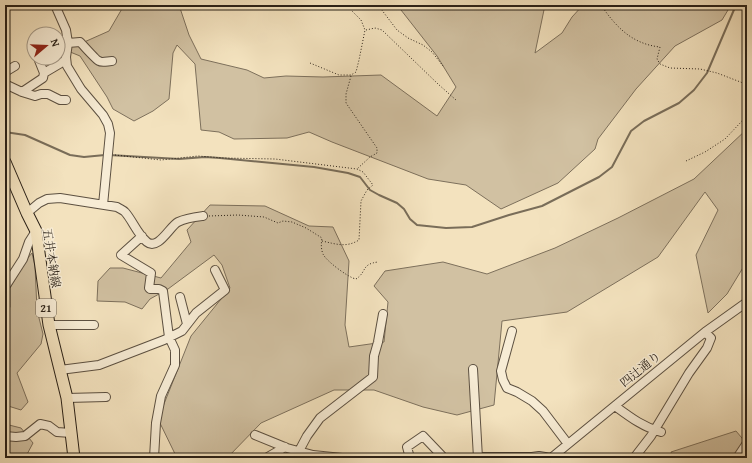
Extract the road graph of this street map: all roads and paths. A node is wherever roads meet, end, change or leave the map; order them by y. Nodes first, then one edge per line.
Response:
1 (55, 5) edge
2 (346, 5) edge
3 (378, 5) edge
4 (601, 5) edge
5 (365, 30) junction
6 (68, 43) junction
7 (66, 60) joint
8 (112, 61) dead end
9 (310, 63) dead end
10 (15, 66) dead end
11 (41, 66) edge
12 (56, 66) edge
13 (443, 66) dead end
14 (5, 72) edge
15 (44, 73) junction
16 (351, 75) junction
17 (747, 83) edge
18 (5, 84) edge
19 (22, 92) junction
20 (66, 100) dead end
21 (456, 100) dead end
22 (747, 105) edge
23 (108, 151) junction
24 (686, 161) dead end
25 (5, 162) edge
26 (357, 169) junction
27 (103, 205) junction
28 (27, 213) junction
29 (203, 216) joint
30 (36, 231) junction
31 (142, 236) junction
32 (322, 241) junction
33 (378, 262) dead end
34 (215, 270) dead end
35 (5, 287) edge
36 (180, 297) dead end
37 (747, 302) edge
38 (383, 314) dead end
39 (187, 324) junction
40 (49, 325) junction
41 (94, 325) dead end
42 (512, 331) dead end
43 (705, 332) junction
44 (169, 337) junction
45 (473, 369) dead end
46 (60, 370) junction
47 (106, 396) dead end
48 (67, 398) junction
49 (615, 406) junction
50 (658, 431) junction
51 (71, 433) junction
52 (255, 434) dead end
53 (5, 436) edge
54 (747, 443) edge
55 (568, 444) junction
56 (285, 447) junction
57 (299, 451) junction
58 (313, 457) edge
59 (74, 458) edge
60 (154, 458) edge
61 (266, 458) edge
62 (342, 458) edge
63 (410, 458) edge
64 (444, 458) edge
65 (477, 458) edge
66 (551, 458) edge
67 (634, 458) edge
68 (737, 458) edge

1 - 6 street
2 - 5 path
3 - 13 path
4 - 17 path
5 - 16 path
5 - 21 path
6 - 7 street
6 - 8 street
7 - 23 street
9 - 16 path
10 - 14 street
11 - 15 street
12 - 15 street
15 - 19 street
16 - 26 path
18 - 19 street
19 - 20 street
22 - 24 path
23 - 26 path
23 - 27 street
25 - 28 main road, 五井本納線 / 21
26 - 32 path
27 - 28 street
27 - 31 street
28 - 30 main road, 五井本納線 / 21
29 - 31 street
29 - 32 path
30 - 35 street
30 - 40 main road, 五井本納線 / 21
31 - 44 street
32 - 33 path
34 - 39 street
36 - 39 street
37 - 43 street, 四辻通り
38 - 57 street
39 - 44 street
40 - 41 street
40 - 46 main road, 五井本納線 / 21
42 - 55 street
43 - 49 street, 四辻通り
43 - 50 street
44 - 46 street
44 - 60 street
45 - 65 street
46 - 48 main road, 五井本納線 / 21
47 - 48 street
48 - 51 main road, 五井本納線 / 21
49 - 50 street
49 - 55 street, 四辻通り
50 - 67 street
51 - 53 street
51 - 59 main road, 五井本納線 / 21
52 - 56 street
54 - 68 street
55 - 66 street, 四辻通り
56 - 57 street
56 - 61 street
57 - 58 street
58 - 62 street
63 - 64 street
65 - 66 street

